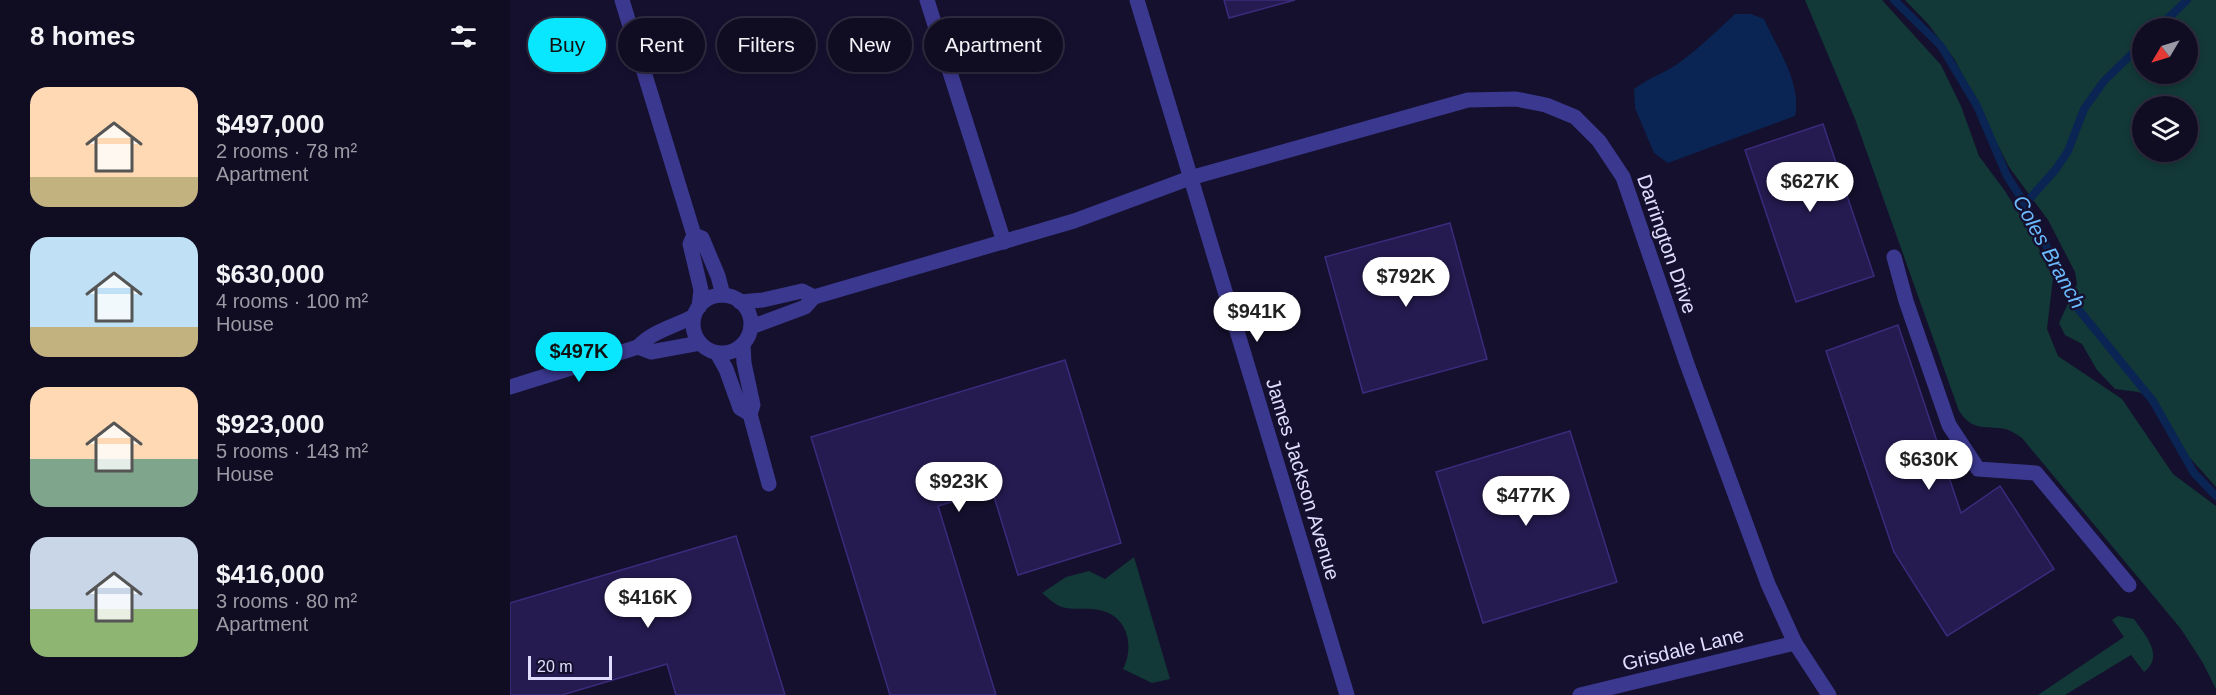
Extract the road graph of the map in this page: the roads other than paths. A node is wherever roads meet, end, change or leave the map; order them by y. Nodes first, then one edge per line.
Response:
1 (622, 0) edge
2 (927, 0) edge
3 (1137, 0) edge
4 (1190, 178) junction
5 (694, 235) junction
6 (1004, 242) junction
7 (1894, 257) dead end
8 (723, 295) junction
9 (814, 297) junction
10 (740, 302) junction
11 (697, 311) junction
12 (751, 327) junction
13 (700, 343) junction
14 (743, 344) junction
15 (638, 347) junction
16 (717, 352) junction
17 (510, 387) edge
18 (750, 414) junction
19 (769, 484) dead end
20 (2129, 585) dead end
21 (1795, 643) junction
22 (1347, 695) edge
23 (1582, 695) edge
24 (1829, 695) edge

1 - 5 street
2 - 6 street
3 - 4 street, James Jackson Avenue
4 - 6 street, Darrington Drive
4 - 21 street, Darrington Drive
4 - 22 street, James Jackson Avenue
5 - 8 street
5 - 11 street
6 - 9 street, Darrington Drive
7 - 20 street
8 - 10 street
8 - 11 street
9 - 10 street
9 - 12 street
10 - 12 street
11 - 13 street
11 - 15 street
12 - 14 street
13 - 15 street
13 - 16 street
14 - 16 street
14 - 18 street
15 - 17 street
16 - 18 street
18 - 19 street
21 - 23 street, Grisdale Lane
21 - 24 street, Darrington Drive

